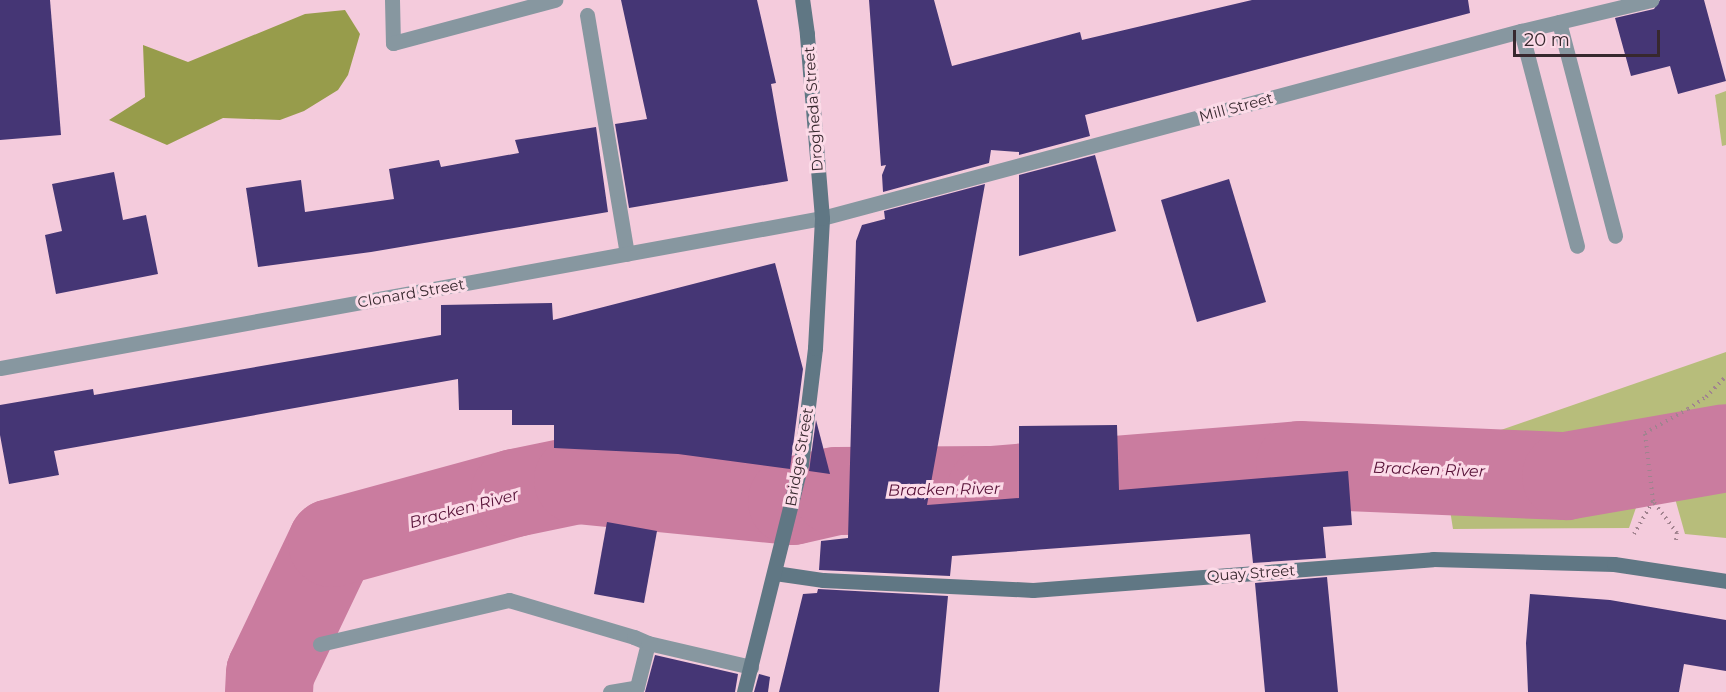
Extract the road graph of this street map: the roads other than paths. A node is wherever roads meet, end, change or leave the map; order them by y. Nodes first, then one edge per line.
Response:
1 (392, 0) edge
2 (555, 0) edge
3 (802, 0) edge
4 (1652, 0) edge
5 (586, 15) dead end
6 (1559, 22) junction
7 (1521, 31) junction
8 (822, 218) junction
9 (1615, 236) dead end
10 (1577, 246) dead end
11 (627, 254) junction
12 (0, 369) edge
13 (775, 573) junction
14 (1726, 581) edge
15 (648, 643) junction
16 (320, 644) dead end
17 (751, 667) junction
18 (609, 692) edge
19 (744, 692) edge

1 - 2 street
3 - 8 street, Drogheda Street
4 - 6 street, Mill Street
5 - 11 street
6 - 7 street, Mill Street
6 - 9 street
7 - 8 street, Mill Street
7 - 10 street
8 - 11 street, Clonard Street
8 - 13 street, Bridge Street
11 - 12 street, Clonard Street
13 - 14 street, Quay Street
13 - 17 street, Bridge Street
15 - 16 street
15 - 17 street
15 - 18 street
17 - 19 street, Bridge Street

